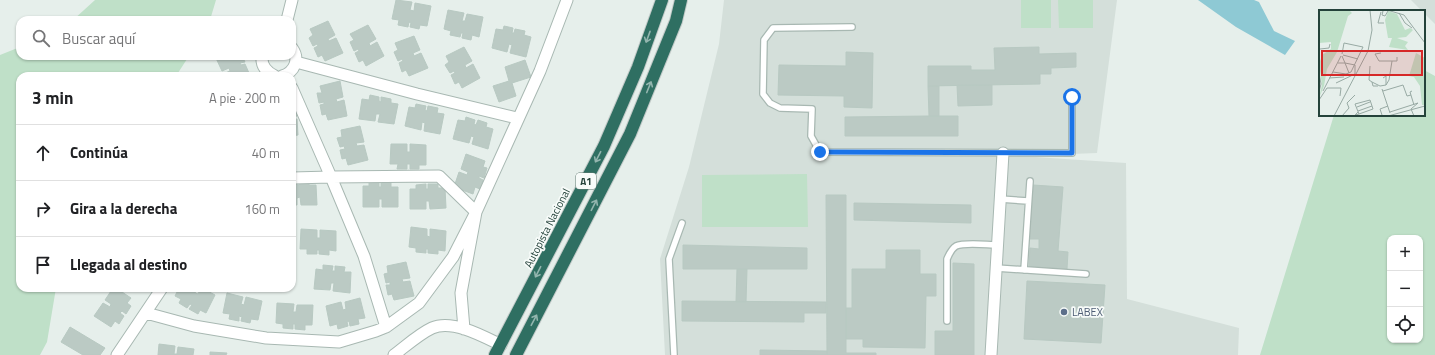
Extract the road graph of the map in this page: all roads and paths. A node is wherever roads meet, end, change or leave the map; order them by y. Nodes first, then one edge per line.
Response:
1 (292, 0) edge
2 (567, 0) edge
3 (662, 0) edge
4 (681, 0) edge
5 (288, 16) edge
6 (852, 27) dead end
7 (262, 60) edge
8 (296, 62) joint
9 (271, 72) edge
10 (291, 72) edge
11 (296, 97) edge
12 (1072, 97) dead end
13 (517, 118) junction
14 (1003, 153) junction
15 (331, 177) junction
16 (296, 178) edge
17 (1030, 182) dead end
18 (1000, 199) junction
19 (1028, 201) junction
20 (476, 212) junction
21 (682, 223) dead end
22 (998, 245) junction
23 (996, 268) junction
24 (1024, 270) junction
25 (1086, 274) dead end
26 (159, 292) edge
27 (146, 313) junction
28 (947, 320) dead end
29 (386, 327) junction
30 (464, 329) junction
31 (498, 350) edge
32 (117, 355) edge
33 (394, 355) edge
34 (516, 355) edge
35 (674, 355) edge
36 (991, 355) edge

1 - 5 street
2 - 13 street
3 -> 31 highway, Autopista Nacional / A1
34 -> 4 highway, A1
6 - 14 lane
7 - 9 street
8 - 10 street
8 - 13 street
11 - 15 street
12 - 14 lane
13 - 20 street
14 - 18 street
15 - 16 street
15 - 20 street
15 - 29 street
17 - 19 lane
18 - 19 lane
18 - 22 street
19 - 24 lane
20 - 29 street
20 - 30 street
21 - 35 lane
22 - 23 street
22 - 28 lane
23 - 24 lane
23 - 36 street
24 - 25 lane
26 - 27 street
27 - 29 street
27 - 32 street
30 - 31 street
30 - 33 street

